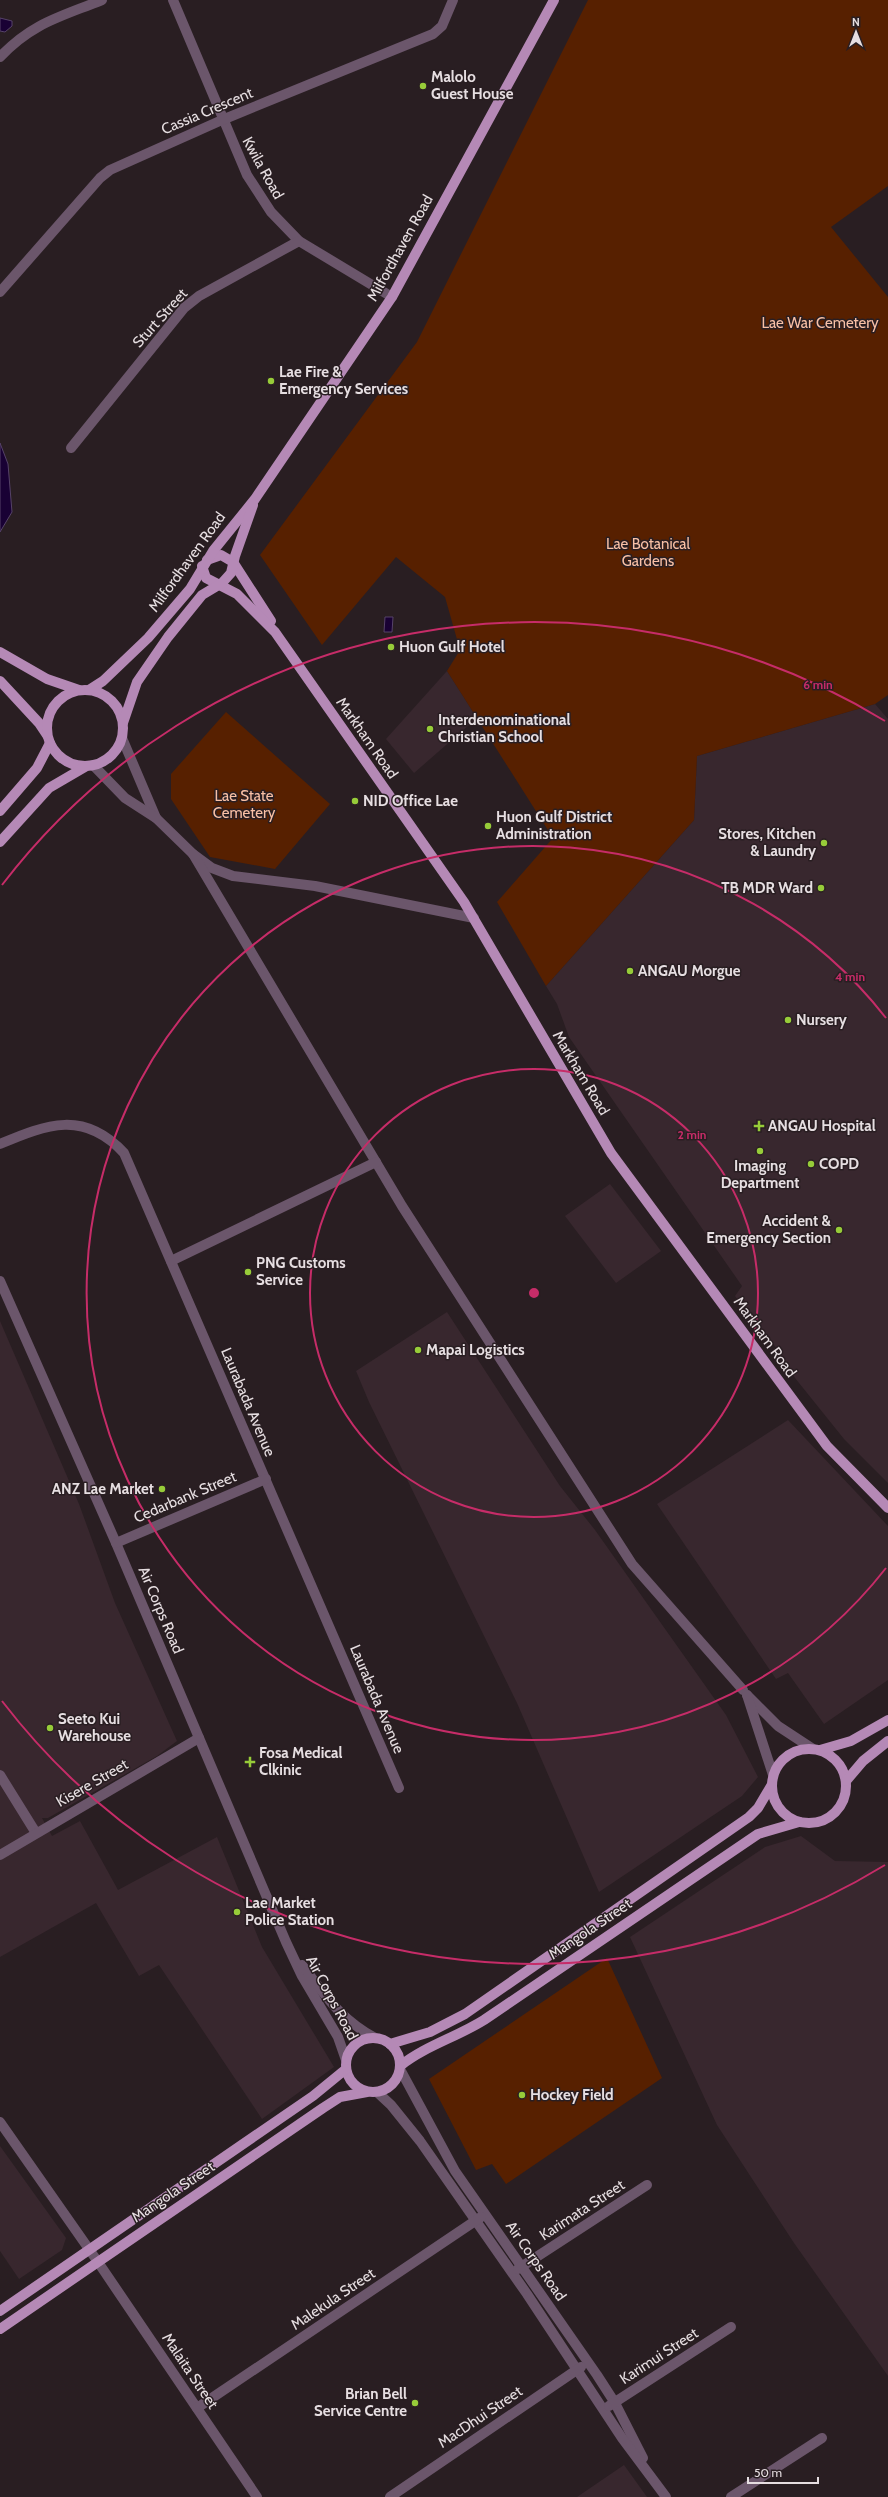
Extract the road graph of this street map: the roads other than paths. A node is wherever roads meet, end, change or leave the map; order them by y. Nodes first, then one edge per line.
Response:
1 (102, 0) edge
2 (173, 0) edge
3 (453, 0) edge
4 (554, 0) edge
5 (0, 57) edge
6 (222, 120) junction
7 (299, 241) junction
8 (0, 292) edge
9 (392, 296) junction
10 (71, 448) dead end
11 (255, 499) junction
12 (233, 562) junction
13 (204, 563) junction
14 (219, 585) junction
15 (275, 632) junction
16 (0, 652) edge
17 (0, 681) edge
18 (84, 690) junction
19 (123, 723) junction
20 (122, 738) junction
21 (48, 739) junction
22 (89, 766) junction
23 (0, 811) edge
24 (156, 818) junction
25 (0, 842) edge
26 (193, 854) junction
27 (474, 918) junction
28 (0, 1144) edge
29 (376, 1162) junction
30 (170, 1261) junction
31 (0, 1281) edge
32 (266, 1479) junction
33 (888, 1508) edge
34 (116, 1543) junction
35 (743, 1690) dead end
36 (888, 1720) edge
37 (199, 1738) junction
38 (888, 1741) edge
39 (817, 1750) junction
40 (0, 1775) edge
41 (773, 1775) junction
42 (846, 1781) junction
43 (771, 1786) junction
44 (399, 1788) dead end
45 (799, 1822) junction
46 (36, 1833) junction
47 (0, 1855) edge
48 (291, 1951) junction
49 (375, 2038) junction
50 (390, 2044) junction
51 (346, 2064) junction
52 (400, 2067) junction
53 (372, 2092) junction
54 (0, 2122) edge
55 (647, 2185) dead end
56 (485, 2214) junction
57 (476, 2220) junction
58 (89, 2249) junction
59 (98, 2262) junction
60 (523, 2266) junction
61 (512, 2273) junction
62 (0, 2310) edge
63 (732, 2327) dead end
64 (0, 2329) edge
65 (588, 2362) junction
66 (576, 2370) junction
67 (615, 2403) junction
68 (197, 2408) junction
69 (603, 2410) junction
70 (822, 2438) dead end
71 (648, 2471) junction
72 (257, 2497) edge
73 (390, 2497) edge
74 (666, 2497) edge
75 (731, 2497) edge

1 - 5 street
2 - 6 street, Kwila Road
3 - 6 street, Cassia Crescent
4 - 9 main road, Milfordhaven Road
6 - 7 street, Kwila Road
6 - 8 street, Cassia Crescent
7 - 9 street, Kwila Road
7 - 10 street, Sturt Street
9 - 11 main road, Milfordhaven Road
11 - 12 main road, Milfordhaven Road
11 - 13 main road, Milfordhaven Road
12 - 13 main road
12 - 14 main road, Milfordhaven Road
12 - 15 main road, Markham Road
13 - 14 main road, Markham Road
13 - 18 main road, Milfordhaven Road
14 - 15 main road, Markham Road
14 - 19 main road, Milfordhaven Road
15 - 27 main road, Markham Road
16 - 18 main road
17 - 21 main road
18 - 19 main road
18 - 21 main road
19 - 20 main road
20 - 22 main road
20 - 24 street
21 - 22 main road
21 - 23 main road
22 - 24 street
22 - 25 main road
24 - 26 street
26 - 27 street
26 - 29 street
27 - 33 main road, Markham Road
28 - 30 street, Laurabada Avenue
29 - 30 street
29 - 35 street
30 - 32 street, Laurabada Avenue
31 - 34 street, Air Corps Road
32 - 34 street, Cedarbank Street
32 - 44 street, Laurabada Avenue
34 - 37 street, Air Corps Road
36 - 39 main road
37 - 46 street, Kisere Street
37 - 48 street, Air Corps Road
38 - 42 main road
39 - 41 main road
39 - 41 street
39 - 42 main road
40 - 46 street
41 - 43 main road
42 - 45 main road
43 - 45 main road
43 - 50 main road, Mangola Street
45 - 52 main road, Mangola Street
46 - 47 street, Kisere Street
48 - 49 street, Air Corps Road
48 - 51 street, Air Corps Road
49 - 50 main road
49 - 51 main road
50 - 52 main road
51 - 53 main road
51 - 58 main road, Mangola Street
52 - 53 main road
52 - 56 street, Air Corps Road
53 - 57 street, Air Corps Road
53 - 59 main road, Mangola Street
54 - 58 street
55 - 60 street, Karimata Street
56 - 57 street, Malekula Street
56 - 60 street, Air Corps Road
57 - 61 street, Air Corps Road
57 - 68 street, Malekula Street
58 - 59 street, Malaita Street
58 - 62 main road, Mangola Street
59 - 64 main road, Mangola Street
59 - 68 street, Malaita Street
60 - 61 street, Karimata Street
60 - 65 street, Air Corps Road
61 - 66 street, Air Corps Road
63 - 67 street, Karimui Street
65 - 66 street, MacDhui Street
65 - 67 street, Air Corps Road
66 - 69 street, Air Corps Road
66 - 73 street, MacDhui Street
67 - 69 street, Karimui Street
67 - 71 street, Air Corps Road
68 - 72 street, Malaita Street
69 - 71 street, Air Corps Road
70 - 75 street
71 - 74 street, Air Corps Road

